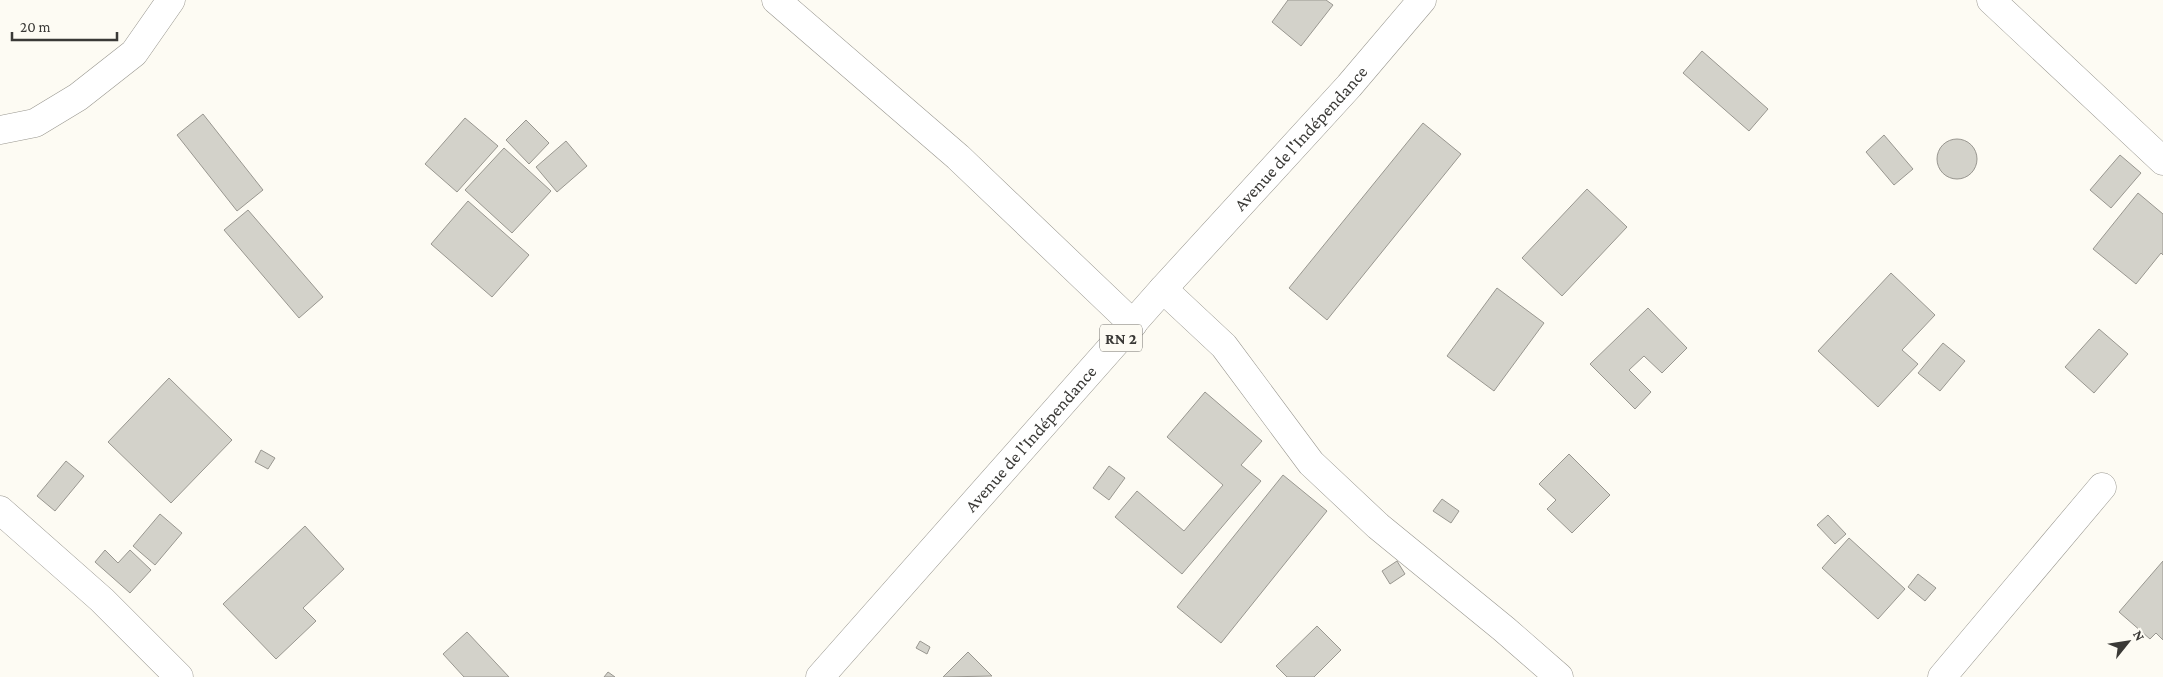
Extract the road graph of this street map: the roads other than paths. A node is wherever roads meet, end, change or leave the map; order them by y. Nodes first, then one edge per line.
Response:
1 (171, 0) edge
2 (776, 0) edge
3 (1422, 0) edge
4 (1991, 0) edge
5 (0, 130) edge
6 (2163, 161) edge
7 (1164, 289) junction
8 (1133, 324) junction
9 (2102, 487) dead end
10 (0, 510) edge
11 (179, 677) edge
12 (820, 677) edge
13 (1559, 677) edge
14 (1942, 677) edge

1 - 5 street
2 - 8 street
3 - 7 street, Avenue de l'Indépendance / RN 2
4 - 6 street
7 - 8 street, Avenue de l'Indépendance / RN 2
7 - 13 street
8 - 12 street, Avenue de l'Indépendance / RN 2
9 - 14 street
10 - 11 street

